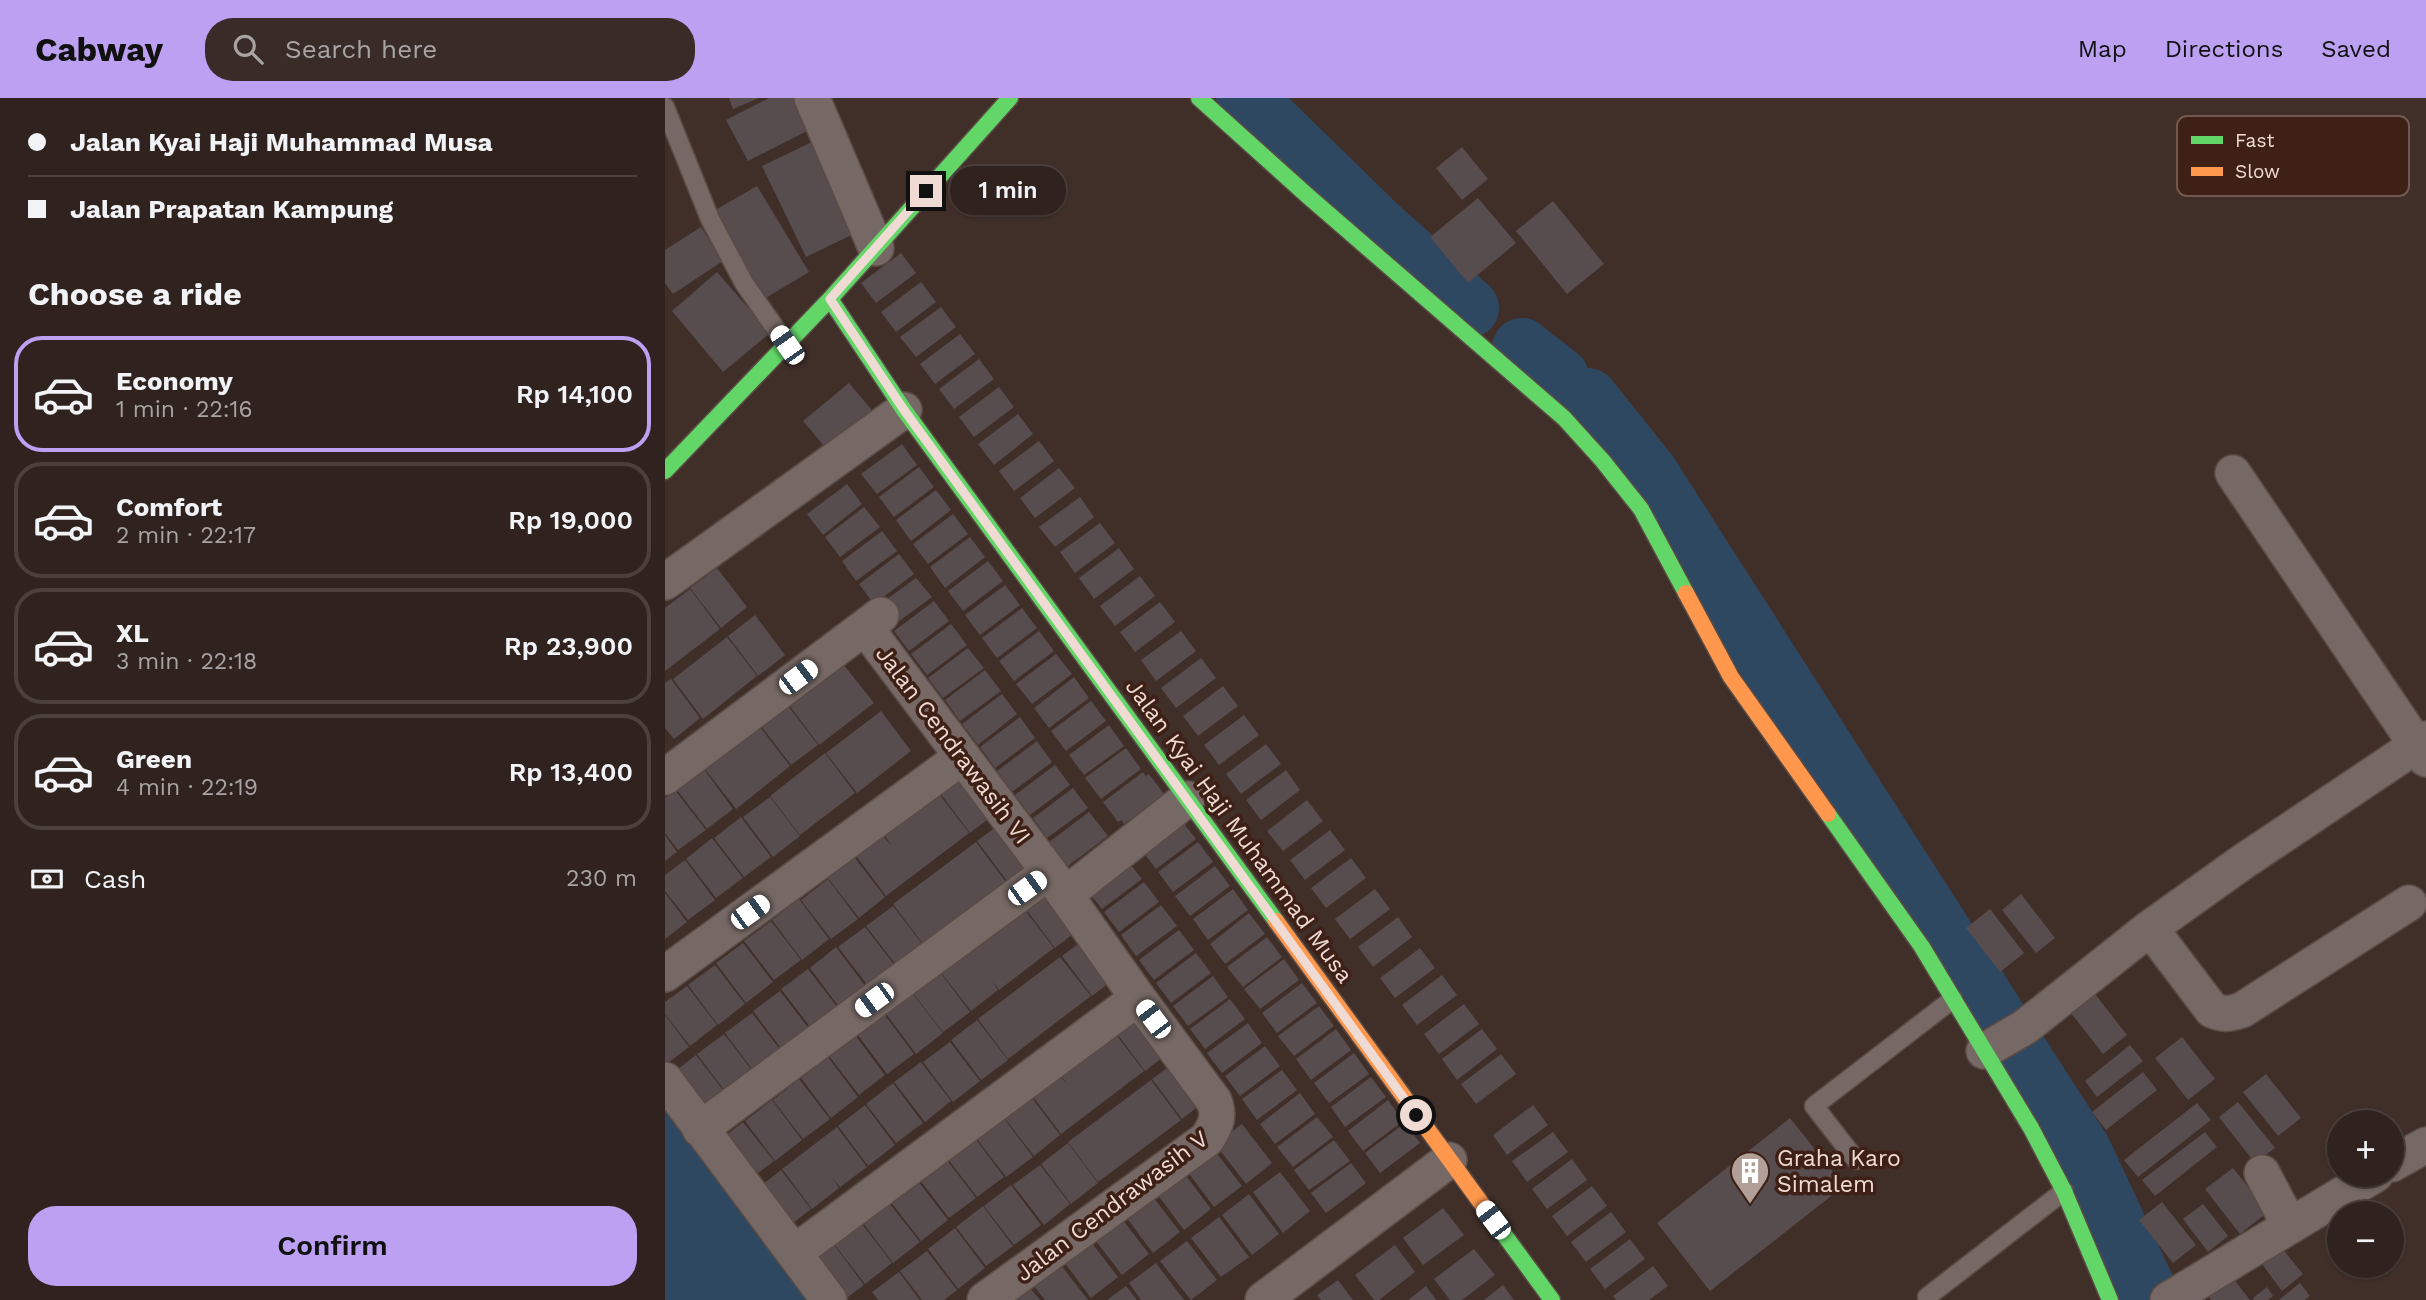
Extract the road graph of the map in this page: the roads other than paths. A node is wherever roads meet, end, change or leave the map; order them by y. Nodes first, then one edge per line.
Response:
1 (812, 98) edge
2 (1010, 98) edge
3 (1199, 98) edge
4 (665, 107) edge
5 (876, 248) junction
6 (830, 299) junction
7 (787, 345) junction
8 (897, 399) junction
9 (665, 471) edge
10 (2233, 472) dead end
11 (665, 582) edge
12 (2423, 748) edge
13 (962, 758) junction
14 (665, 777) edge
15 (1187, 799) junction
16 (1057, 883) junction
17 (2409, 903) dead end
18 (2150, 928) junction
19 (665, 974) edge
20 (1138, 998) junction
21 (1953, 999) junction
22 (2003, 1040) junction
23 (665, 1080) edge
24 (1214, 1101) joint
25 (700, 1129) junction
26 (2426, 1144) edge
27 (2404, 1157) edge
28 (1449, 1160) junction
29 (1856, 1160) dead end
30 (2262, 1173) dead end
31 (2354, 1187) edge
32 (2064, 1191) junction
33 (2290, 1226) junction
34 (794, 1253) junction
35 (1927, 1297) dead end
36 (829, 1300) edge
37 (985, 1300) edge
38 (1263, 1300) edge
39 (1552, 1300) edge
40 (2110, 1300) edge
41 (2168, 1300) edge

1 - 5 street
2 - 5 street
3 - 21 street
4 - 7 lane
5 - 6 street
6 - 7 street
6 - 8 street, Jalan Kyai Haji Muhammad Musa
7 - 9 street
8 - 11 street
8 - 15 street, Jalan Kyai Haji Muhammad Musa
10 - 12 street
12 - 18 street
13 - 14 street, Jalan Cendrawasih VI
13 - 16 street, Jalan Cendrawasih VI
13 - 19 street
15 - 16 street
15 - 28 street, Jalan Kyai Haji Muhammad Musa
16 - 20 street, Jalan Cendrawasih VI
16 - 25 street
17 - 18 street
18 - 22 street
20 - 24 street, Jalan Cendrawasih VI
20 - 34 street
21 - 22 street
21 - 29 lane
22 - 32 street
23 - 25 street
24 - 37 street, Jalan Cendrawasih V
25 - 34 street
26 - 27 street
28 - 38 street
28 - 39 street, Jalan Kyai Haji Muhammad Musa
30 - 33 street
31 - 33 street
32 - 35 lane
32 - 40 street
33 - 41 street
34 - 36 street

